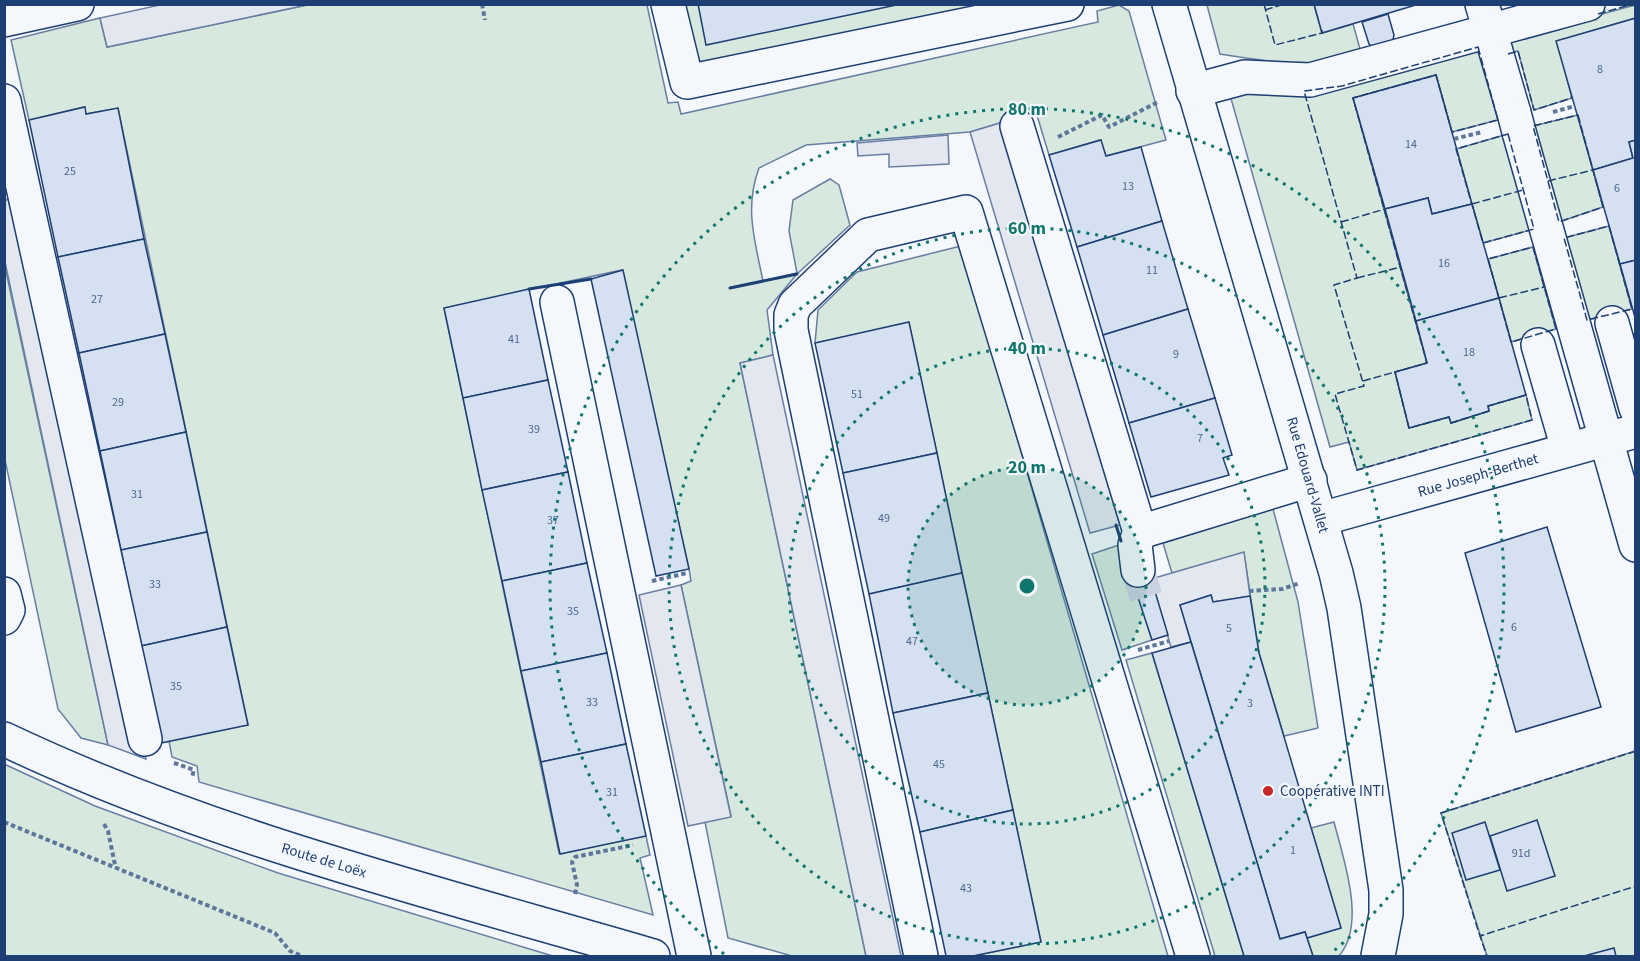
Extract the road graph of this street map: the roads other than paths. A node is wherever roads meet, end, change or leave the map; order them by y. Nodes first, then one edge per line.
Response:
1 (76, 4) edge
2 (668, 4) edge
3 (1067, 4) edge
4 (1169, 4) edge
5 (1588, 4) edge
6 (1486, 18) edge
7 (4, 20) edge
8 (1193, 91) junction
9 (4, 101) edge
10 (1017, 126) dead end
11 (556, 302) dead end
12 (1612, 323) dead end
13 (1538, 345) dead end
14 (1635, 408) edge
15 (1635, 431) edge
16 (1604, 440) junction
17 (1568, 449) junction
18 (1310, 480) junction
19 (1321, 519) junction
20 (1140, 532) junction
21 (1635, 545) edge
22 (1138, 570) tunnel mouth
23 (4, 594) edge
24 (4, 618) edge
25 (4, 739) edge
26 (145, 739) dead end
27 (652, 957) edge
28 (694, 957) edge
29 (921, 957) edge
30 (1194, 957) edge
31 (1378, 957) edge

1 - 7 street
2 - 3 street
4 - 8 street, Rue Edouard-Vallet
5 - 6 street
6 - 8 street
6 - 16 street
8 - 18 street, Rue Edouard-Vallet
9 - 26 street
10 - 20 street
11 - 28 street
12 - 14 street
13 - 17 street
15 - 16 street, Rue Joseph-Berthet
16 - 17 street, Rue Joseph-Berthet
16 - 21 street
17 - 19 street, Rue Joseph-Berthet
18 - 19 street, Rue Edouard-Vallet
18 - 20 street
19 - 31 street, Rue Edouard-Vallet
20 - 22 street
23 - 24 street
25 - 27 street, Route de Loëx
29 - 30 street

